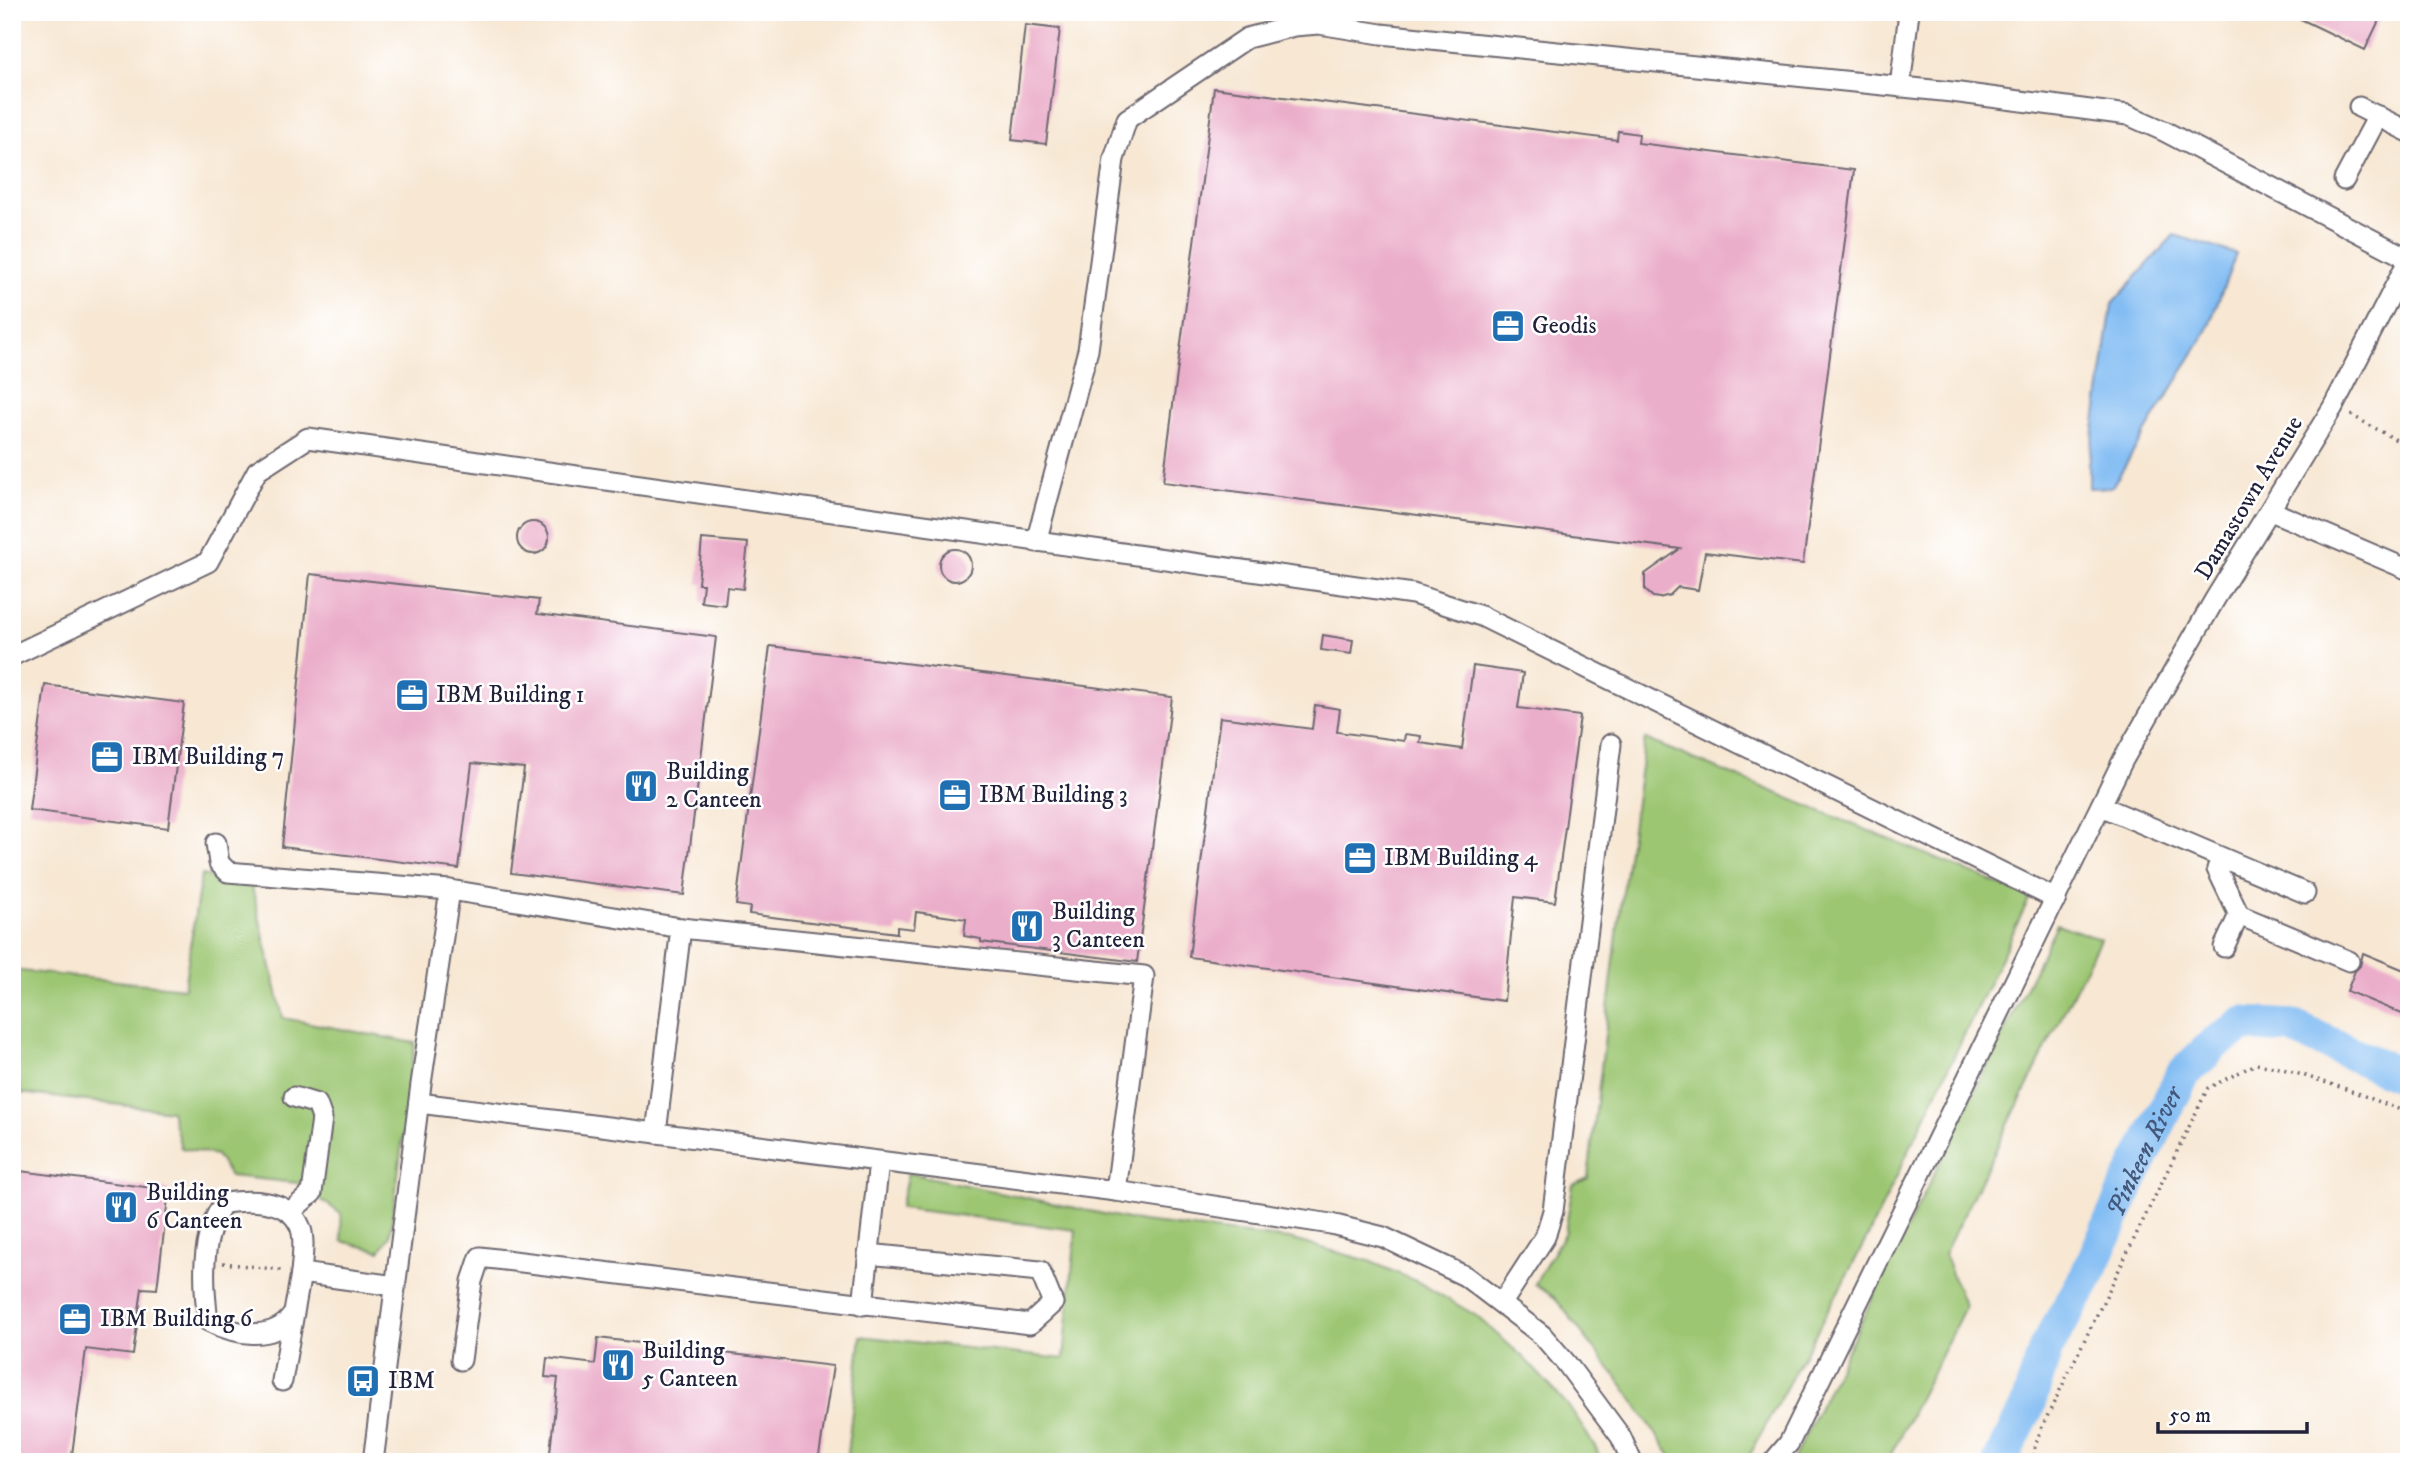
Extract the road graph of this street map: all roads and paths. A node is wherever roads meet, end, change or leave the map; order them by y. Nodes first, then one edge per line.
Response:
1 (1909, 12) edge
2 (1900, 87) junction
3 (2358, 107) dead end
4 (2378, 116) junction
5 (2409, 132) edge
6 (2344, 180) dead end
7 (2409, 259) edge
8 (2363, 420) dead end
9 (2409, 449) edge
10 (2271, 511) junction
11 (1036, 542) junction
12 (2409, 570) edge
13 (12, 656) edge
14 (1611, 744) dead end
15 (2101, 806) junction
16 (216, 843) dead end
17 (2222, 858) junction
18 (450, 890) junction
19 (2305, 893) dead end
20 (2056, 899) junction
21 (2239, 915) junction
22 (681, 928) junction
23 (2224, 947) dead end
24 (2350, 961) dead end
25 (294, 1097) dead end
26 (419, 1103) junction
27 (2409, 1113) edge
28 (656, 1133) junction
29 (879, 1162) junction
30 (1116, 1191) junction
31 (290, 1212) junction
32 (868, 1254) junction
33 (205, 1261) junction
34 (301, 1272) junction
35 (395, 1286) junction
36 (1502, 1303) junction
37 (863, 1305) junction
38 (292, 1316) junction
39 (461, 1360) dead end
40 (282, 1381) dead end
41 (373, 1462) edge
42 (1632, 1462) edge
43 (1773, 1462) edge
44 (2030, 1462) edge

1 - 2 street
2 - 7 street
2 - 11 street
3 - 4 street
4 - 5 street
4 - 6 street
7 - 10 street, Damastown Avenue
8 - 9 path
10 - 12 street
10 - 15 street, Damastown Avenue
11 - 13 street
11 - 20 street
14 - 36 street
15 - 17 street
15 - 20 street, Damastown Avenue
16 - 18 street
17 - 19 street
17 - 21 street
18 - 22 street
18 - 26 street
20 - 43 street, Damastown Avenue
21 - 23 street
21 - 24 street
22 - 28 street
22 - 30 street
25 - 31 street
26 - 28 street
26 - 35 street
27 - 44 path
28 - 29 street
29 - 30 street
29 - 32 street
30 - 36 street
31 - 33 street
31 - 34 street
32 - 37 street
32 - 37 street
33 - 34 path
33 - 38 street
34 - 35 street
34 - 38 street
35 - 41 street
36 - 42 street
37 - 39 street
38 - 40 street

